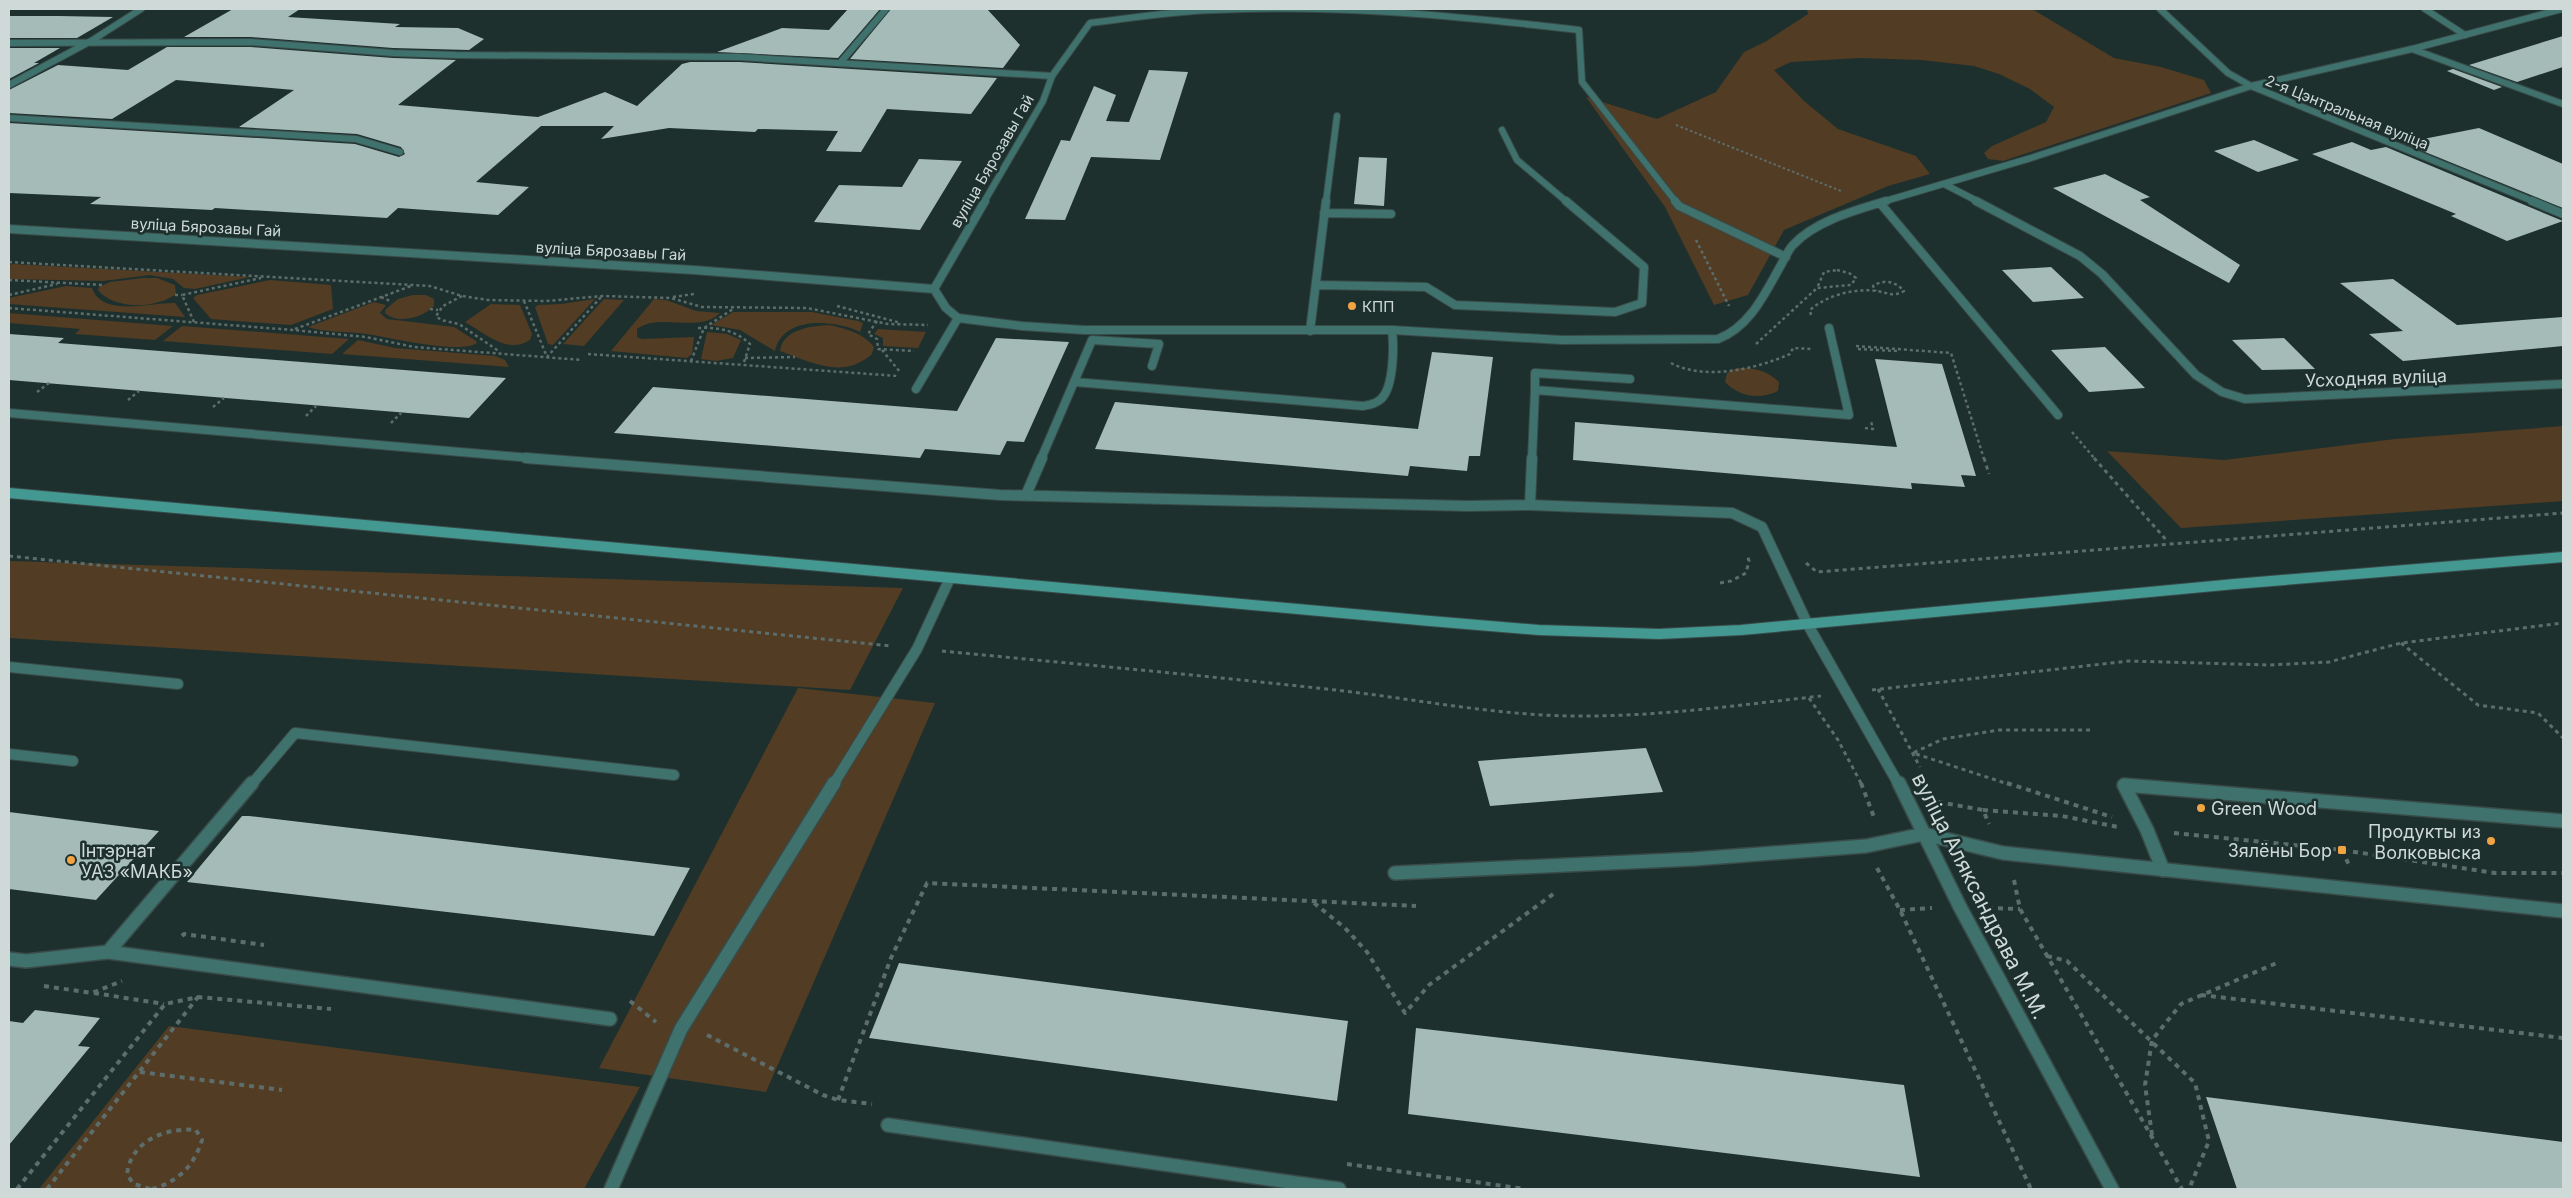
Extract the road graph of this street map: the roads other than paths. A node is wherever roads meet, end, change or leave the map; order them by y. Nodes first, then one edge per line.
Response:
1 (141, 9) edge
2 (886, 9) edge
3 (2160, 9) edge
4 (2425, 9) edge
5 (2562, 9) edge
6 (2548, 12) junction
7 (2563, 18) edge
8 (2465, 34) junction
9 (91, 41) junction
10 (9, 43) edge
11 (2412, 49) junction
12 (840, 63) junction
13 (1052, 76) junction
14 (9, 85) edge
15 (2251, 86) junction
16 (2563, 104) edge
17 (1337, 116) dead end
18 (9, 118) edge
19 (1502, 130) dead end
20 (400, 152) dead end
21 (1946, 185) junction
22 (1880, 203) junction
23 (1324, 213) junction
24 (1390, 214) dead end
25 (2563, 214) edge
26 (9, 229) edge
27 (1786, 257) junction
28 (1318, 285) junction
29 (934, 289) junction
30 (958, 318) junction
31 (1829, 328) dead end
32 (1392, 330) junction
33 (1310, 331) junction
34 (1152, 366) dead end
35 (1630, 379) dead end
36 (1076, 382) junction
37 (2563, 384) edge
38 (916, 389) dead end
39 (1535, 390) junction
40 (9, 413) edge
41 (2058, 415) road end
42 (9, 493) edge
43 (1026, 495) junction
44 (1530, 505) junction
45 (2563, 557) edge
46 (950, 578) junction
47 (1808, 625) junction
48 (9, 667) edge
49 (178, 684) dead end
50 (9, 754) edge
51 (73, 761) dead end
52 (674, 775) dead end
53 (2563, 821) edge
54 (1924, 834) junction
55 (2163, 870) junction
56 (1395, 873) dead end
57 (2563, 911) edge
58 (108, 952) junction
59 (9, 959) edge
60 (610, 1019) dead end
61 (888, 1125) dead end
62 (611, 1189) edge
63 (1339, 1189) edge
64 (2112, 1189) edge

1 - 9 street, вуліца Бярозавы Гай
2 - 12 street
3 - 15 street
4 - 8 street
5 - 6 street, 2-я Цэнтральная вуліца
6 - 7 street
6 - 8 street, 2-я Цэнтральная вуліца
8 - 11 street, 2-я Цэнтральная вуліца
9 - 10 street, вуліца Бярозавы Гай
9 - 12 street, вуліца Бярозавы Гай
9 - 14 street, вуліца Бярозавы Гай
11 - 15 street, 2-я Цэнтральная вуліца
11 - 16 street
12 - 13 street, вуліца Бярозавы Гай
13 - 27 street
13 - 29 street, вуліца Бярозавы Гай
15 - 21 street
15 - 25 street, 2-я Цэнтральная вуліца
17 - 23 street
18 - 20 street
19 - 28 street
21 - 22 street
21 - 37 street, Усходняя вуліца
22 - 27 street
22 - 41 street
23 - 24 street
23 - 28 street
26 - 29 street, вуліца Бярозавы Гай
27 - 32 street
28 - 33 street
29 - 30 street
30 - 33 street
30 - 38 street
31 - 39 street
32 - 33 street
32 - 36 street
34 - 36 street
35 - 39 street
36 - 43 street
39 - 44 street
40 - 43 street, вуліца Аляксандрава М.М.
42 - 46 main road
43 - 44 street, вуліца Аляксандрава М.М.
44 - 47 street, вуліца Аляксандрава М.М.
45 - 47 main road
46 - 47 main road
46 - 62 street
47 - 54 street, вуліца Аляксандрава М.М.
48 - 49 street
50 - 51 street
52 - 58 street
53 - 55 street
54 - 55 street
54 - 56 street
54 - 64 street, вуліца Аляксандрава М.М.
55 - 57 street
58 - 59 street
58 - 60 street
61 - 63 street

